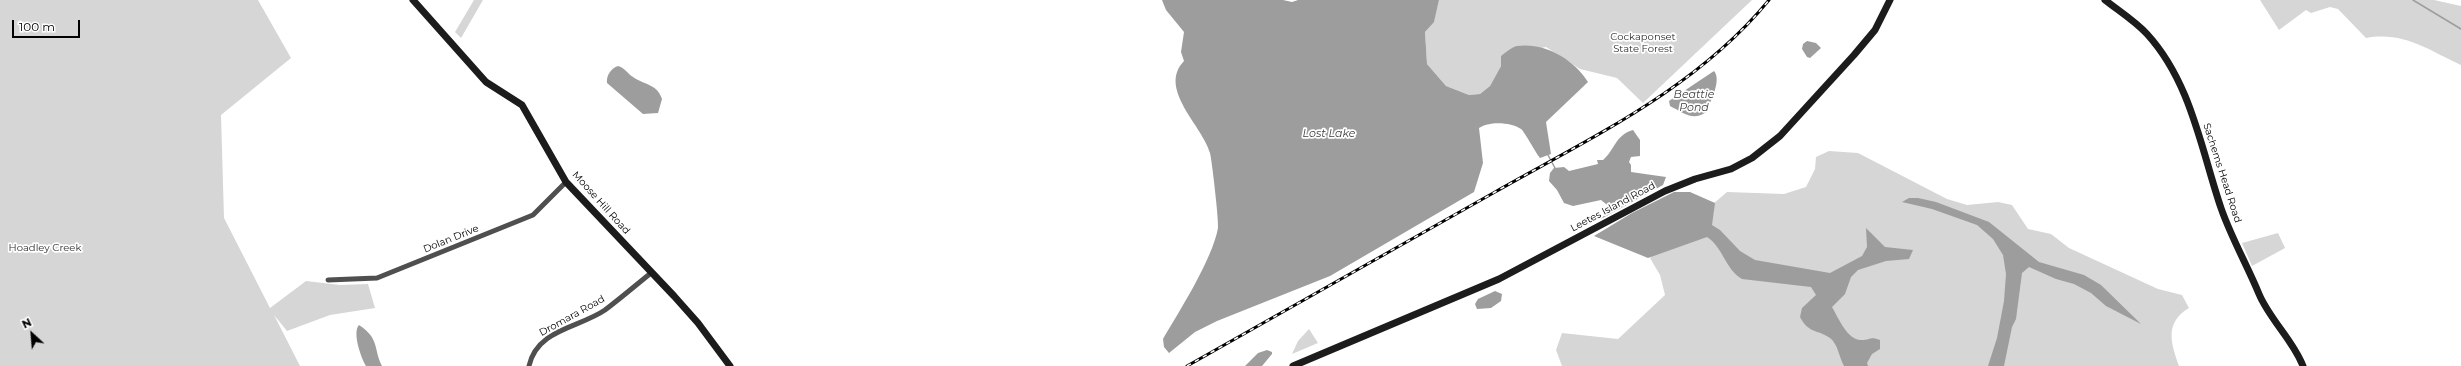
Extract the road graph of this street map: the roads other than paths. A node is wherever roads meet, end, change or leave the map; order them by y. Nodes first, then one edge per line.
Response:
1 (413, 0) edge
2 (1890, 0) edge
3 (2105, 0) edge
4 (566, 182) junction
5 (651, 273) junction
6 (328, 280) dead end
7 (529, 366) edge
8 (730, 366) edge
9 (1293, 366) edge
10 (2303, 366) edge

1 - 4 street, Moose Hill Road
2 - 9 street, Leetes Island Road
3 - 10 street, Sachems Head Road
4 - 5 street, Moose Hill Road
4 - 6 street, Dolan Drive
5 - 7 street, Dromara Road
5 - 8 street, Moose Hill Road

